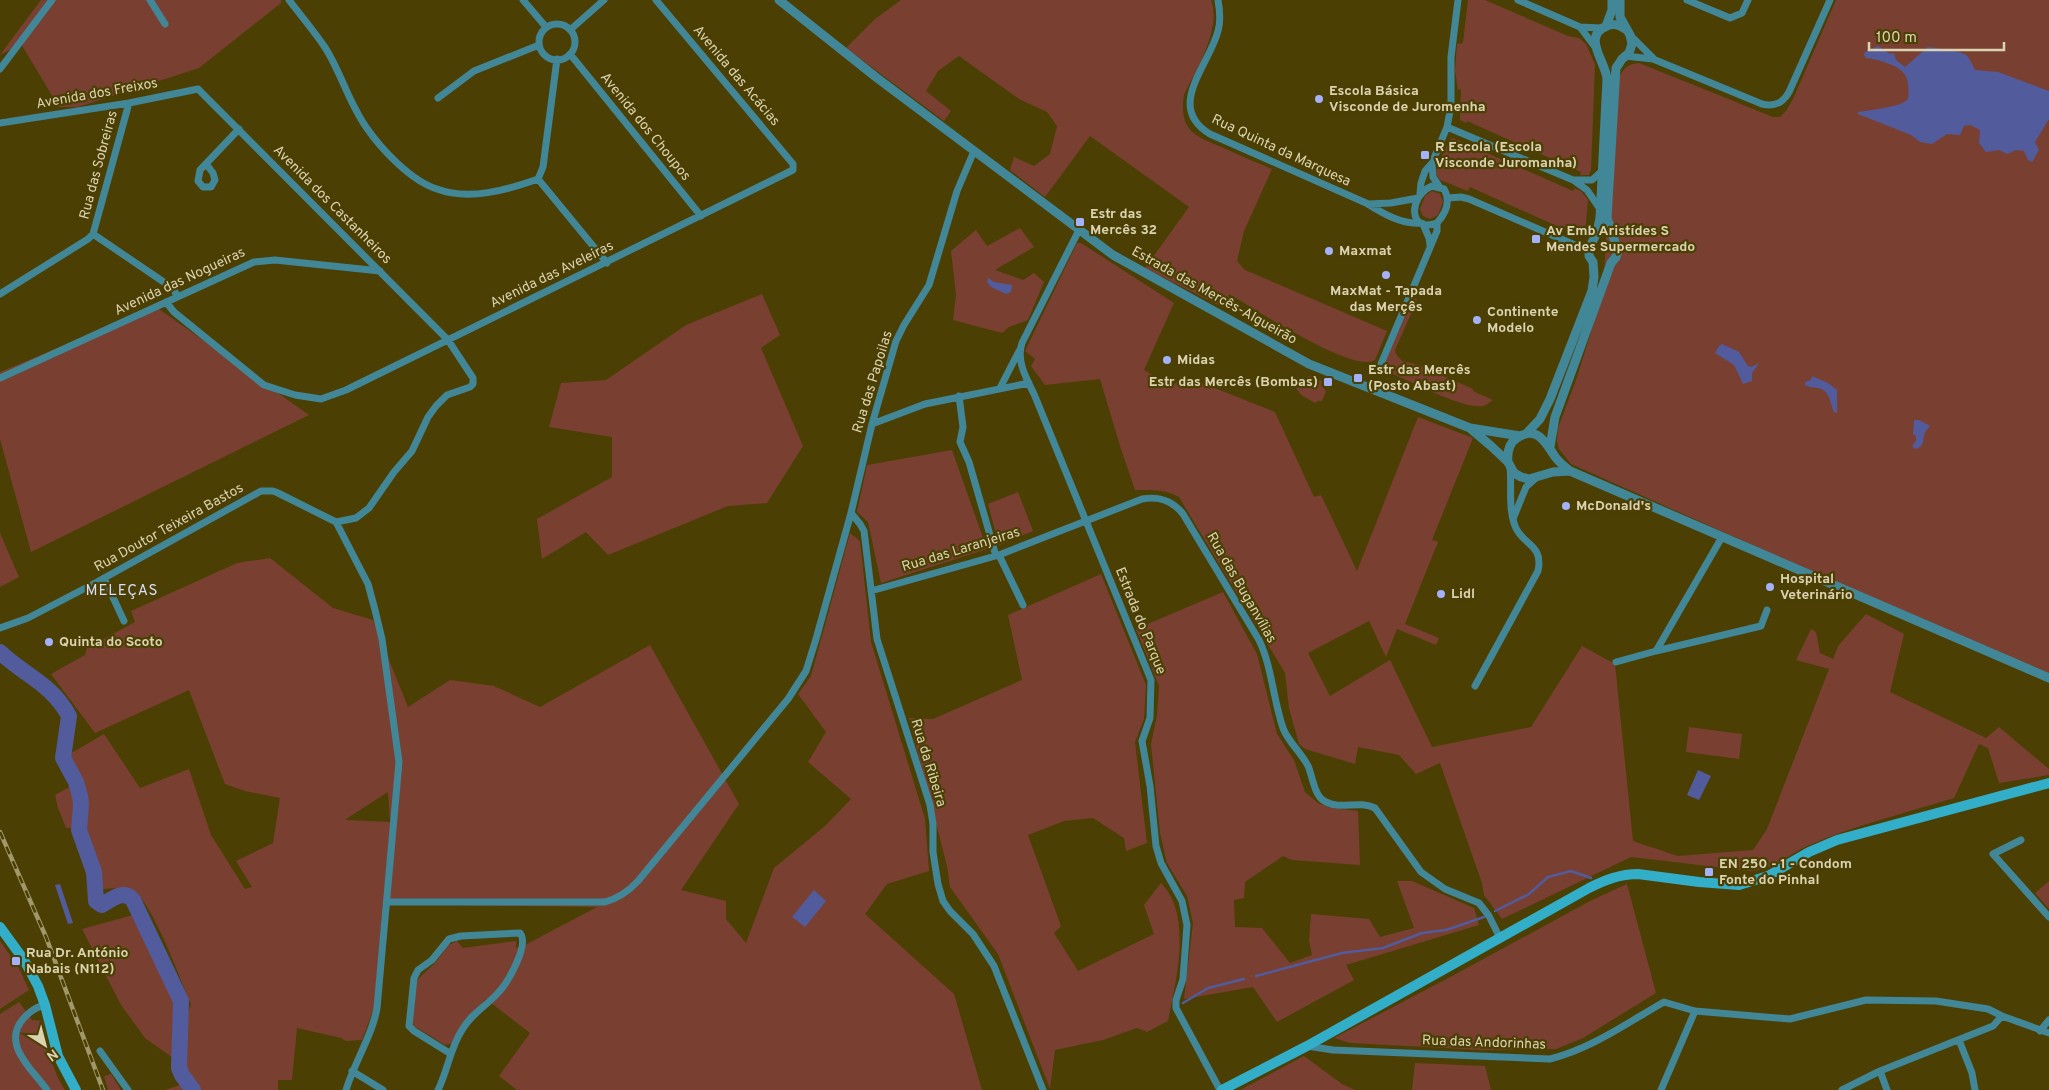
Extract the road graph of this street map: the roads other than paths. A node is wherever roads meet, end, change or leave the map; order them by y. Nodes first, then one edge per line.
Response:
1 (52, 0) edge
2 (150, 0) edge
3 (288, 0) edge
4 (523, 0) edge
5 (604, 0) edge
6 (656, 0) edge
7 (779, 0) edge
8 (1218, 0) edge
9 (1458, 0) edge
10 (1518, 0) edge
11 (1612, 0) edge
12 (1620, 0) edge
13 (1687, 0) edge
14 (1748, 0) edge
15 (1830, 0) edge
16 (165, 24) dead end
17 (546, 27) junction
18 (1580, 27) junction
19 (1604, 27) junction
20 (570, 30) junction
21 (1628, 33) junction
22 (539, 45) junction
23 (1598, 52) junction
24 (570, 54) junction
25 (1624, 58) junction
26 (1653, 59) junction
27 (557, 60) junction
28 (0, 69) edge
29 (198, 89) joint
30 (438, 98) dead end
31 (129, 103) junction
32 (0, 123) edge
33 (1447, 127) junction
34 (239, 129) junction
35 (974, 151) junction
36 (1432, 163) junction
37 (207, 165) dead end
38 (793, 170) joint
39 (1602, 171) junction
40 (538, 178) junction
41 (1573, 180) junction
42 (1439, 186) junction
43 (1419, 195) junction
44 (1448, 198) junction
45 (1366, 204) junction
46 (1600, 210) junction
47 (701, 216) junction
48 (1438, 223) junction
49 (1422, 224) junction
50 (1079, 230) junction
51 (93, 234) junction
52 (1594, 240) junction
53 (1613, 241) junction
54 (1430, 247) junction
55 (1588, 248) junction
56 (1593, 262) junction
57 (607, 263) junction
58 (1612, 263) junction
59 (380, 272) junction
60 (0, 294) edge
61 (177, 297) junction
62 (166, 302) junction
63 (448, 340) junction
64 (1019, 351) junction
65 (1378, 371) dead end
66 (0, 378) edge
67 (1029, 383) junction
68 (1000, 388) junction
69 (959, 396) junction
70 (872, 424) junction
71 (1470, 428) junction
72 (1523, 435) junction
73 (1550, 449) junction
74 (1509, 465) junction
75 (1570, 471) junction
76 (1539, 476) junction
77 (851, 513) junction
78 (1086, 519) junction
79 (1513, 520) junction
80 (336, 522) junction
81 (1722, 536) junction
82 (998, 555) junction
83 (104, 578) junction
84 (871, 591) junction
85 (1022, 605) dead end
86 (1767, 610) dead end
87 (124, 622) dead end
88 (0, 628) edge
89 (1656, 651) junction
90 (1616, 662) dead end
91 (2049, 678) edge
92 (1475, 686) dead end
93 (2049, 783) edge
94 (2021, 840) dead end
95 (387, 902) junction
96 (2049, 917) edge
97 (0, 927) edge
98 (1500, 938) junction
99 (46, 1005) junction
100 (1695, 1011) junction
101 (2002, 1016) junction
102 (2049, 1020) edge
103 (2040, 1031) junction
104 (2049, 1033) edge
105 (1960, 1040) junction
106 (1307, 1046) junction
107 (100, 1051) dead end
108 (451, 1054) junction
109 (352, 1071) junction
110 (1880, 1071) junction
111 (47, 1090) edge
112 (76, 1090) edge
113 (128, 1090) edge
114 (346, 1090) edge
115 (383, 1090) edge
116 (438, 1090) edge
117 (1043, 1090) edge
118 (1221, 1090) edge
119 (1661, 1090) edge
120 (1842, 1090) edge
121 (1887, 1090) edge
122 (1975, 1090) edge

1 - 28 street
2 - 16 street
3 - 40 street
4 - 17 street
5 - 20 street
6 - 38 street, Avenida das Acácias
7 - 35 street, Estrada das Mercês-Algueirão
8 - 45 street, Rua Quinta da Marquesa
9 - 33 street
10 - 18 street
11 - 19 street
12 - 21 street
13 - 14 street
15 - 26 street
17 - 20 street
17 - 22 street
18 - 19 street
18 - 23 street
19 - 21 street
19 - 23 street
20 - 24 street
21 - 25 street
21 - 26 street
22 - 27 street
22 - 30 street
23 - 25 street
23 - 39 street
24 - 27 street
24 - 47 street, Avenida dos Choupos
25 - 26 street
25 - 53 street
27 - 40 street
29 - 31 street, Avenida dos Freixos
29 - 34 street, Avenida dos Castanheiros
31 - 32 street, Avenida dos Freixos
31 - 51 street, Rua das Sobreiras
33 - 36 street
33 - 41 street
34 - 37 street
34 - 59 street, Avenida dos Castanheiros
35 - 50 street, Estrada das Mercês-Algueirão
35 - 70 street, Rua das Papoilas
36 - 42 street
36 - 43 street
38 - 47 street, Avenida das Aveleiras
39 - 41 street
39 - 46 street
40 - 57 street
41 - 46 street
42 - 43 street
42 - 44 street
43 - 45 street, Rua Quinta da Marquesa
43 - 49 street
44 - 48 street
44 - 55 street
45 - 49 street, Rua Quinta da Marquesa
46 - 52 street
47 - 57 street, Avenida das Aveleiras
48 - 49 street
48 - 54 street
49 - 54 street
50 - 64 street
50 - 71 street, Estrada das Mercês-Algueirão
51 - 60 street
51 - 61 street
52 - 53 street
52 - 55 street
53 - 58 street
54 - 65 street
55 - 56 street
56 - 58 street
56 - 72 street
57 - 63 street, Avenida das Aveleiras
58 - 73 street
59 - 61 street, Avenida das Nogueiras
59 - 63 street, Avenida dos Castanheiros
61 - 62 street, Avenida das Nogueiras
62 - 63 street, Avenida das Aveleiras
62 - 66 street, Avenida das Nogueiras
63 - 80 street
64 - 67 street, Estrada do Parque
64 - 68 street
67 - 68 street
67 - 78 street, Estrada do Parque
68 - 69 street
69 - 70 street
69 - 82 street
70 - 77 street, Rua das Papoilas
71 - 72 street, Estrada das Mercês-Algueirão
71 - 74 street, Estrada das Mercês-Algueirão
72 - 73 street, Estrada das Mercês-Algueirão
72 - 74 street
73 - 75 street, Estrada das Mercês-Algueirão
73 - 76 street
74 - 76 street, Estrada das Mercês-Algueirão
74 - 79 street
75 - 76 street, Estrada das Mercês-Algueirão
75 - 81 street, Estrada das Mercês-Algueirão
76 - 79 street
77 - 84 street, Rua da Ribeira
77 - 95 street, Rua das Papoilas
78 - 82 street, Rua das Laranjeiras
78 - 98 street, Rua das Buganvílias
78 - 118 street, Estrada do Parque
79 - 92 street
80 - 83 street, Rua Doutor Teixeira Bastos
80 - 95 street
81 - 89 street
81 - 91 street, Estrada das Mercês-Algueirão
82 - 84 street, Rua das Laranjeiras
82 - 85 street
83 - 87 street
83 - 88 street, Rua Doutor Teixeira Bastos
84 - 117 street, Rua da Ribeira
86 - 89 street
89 - 90 street
93 - 98 main road
94 - 96 street
95 - 109 street
97 - 99 main road
98 - 106 main road
99 - 111 street
99 - 112 main road
100 - 101 street, Rua das Andorinhas
100 - 106 street, Rua das Andorinhas
100 - 119 street
101 - 103 street, Rua das Andorinhas
101 - 105 street
102 - 103 street
103 - 104 street, Rua das Andorinhas
105 - 110 street
105 - 122 street
106 - 118 main road
107 - 113 street
108 - 108 street
108 - 116 street
109 - 114 street
109 - 115 street
110 - 120 street
110 - 121 street

